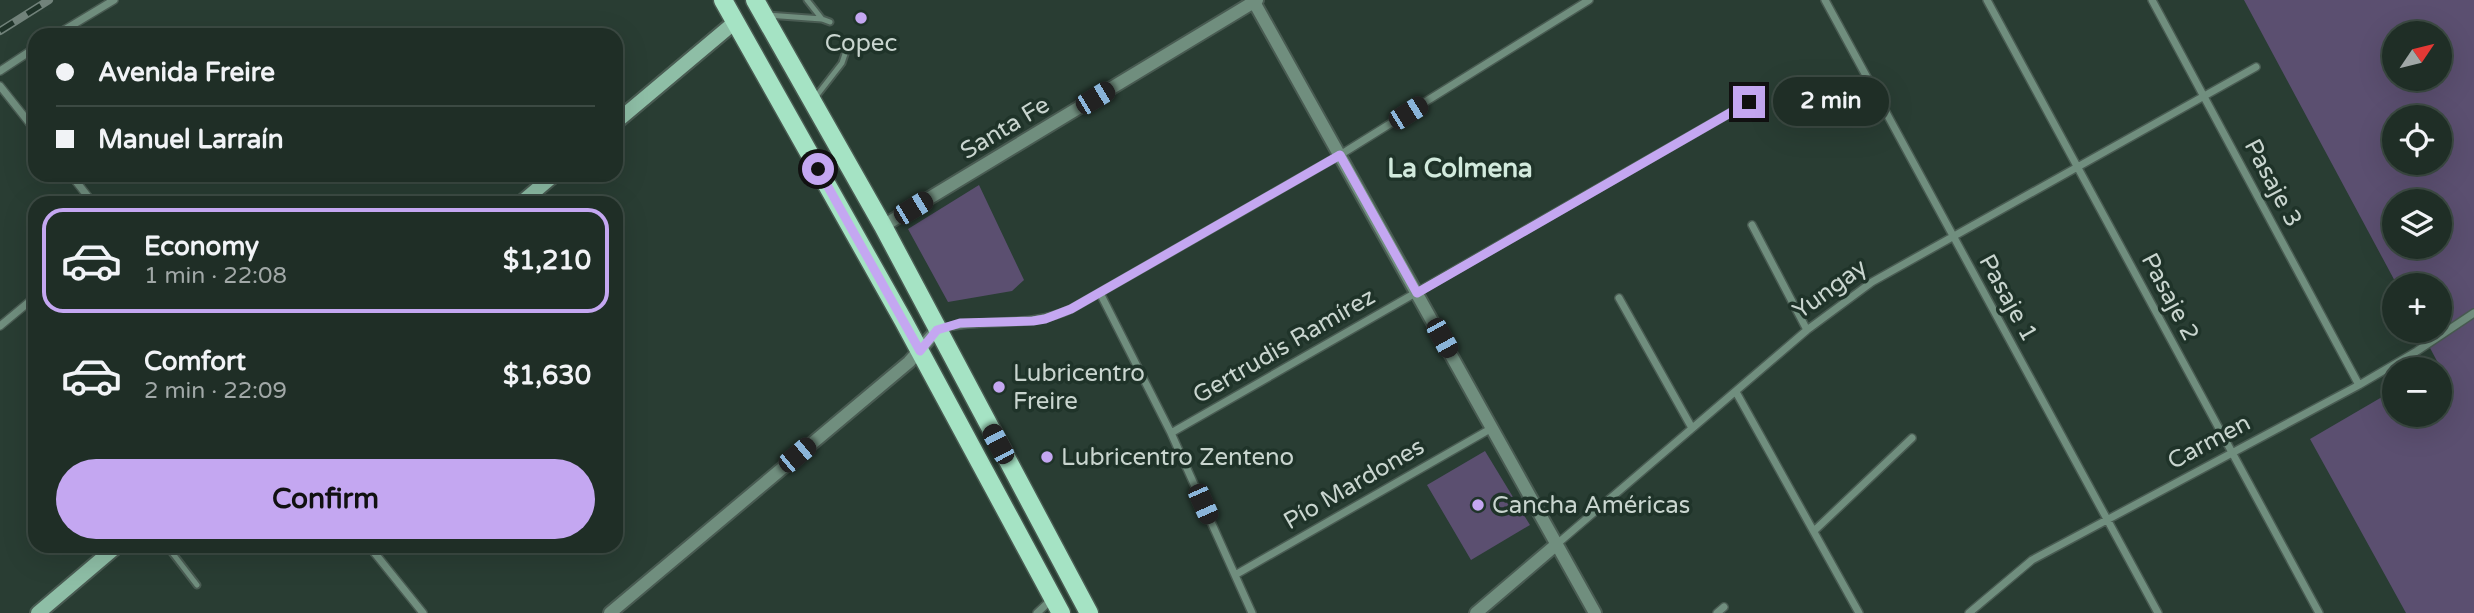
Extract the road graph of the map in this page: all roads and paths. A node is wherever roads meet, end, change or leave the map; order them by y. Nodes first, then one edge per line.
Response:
1 (114, 0) edge
2 (723, 0) edge
3 (807, 0) edge
4 (1589, 0) edge
5 (1825, 0) edge
6 (1987, 0) edge
7 (2152, 0) edge
8 (1256, 1) edge
9 (760, 7) edge
10 (822, 19) junction
11 (735, 22) junction
12 (830, 22) dead end
13 (68, 28) edge
14 (778, 38) junction
15 (846, 48) dead end
16 (28, 53) edge
17 (2256, 67) dead end
18 (0, 71) edge
19 (0, 86) edge
20 (2204, 96) junction
21 (812, 102) junction
22 (1749, 102) dead end
23 (623, 116) edge
24 (28, 121) edge
25 (1340, 155) junction
26 (2077, 166) junction
27 (76, 182) edge
28 (546, 182) edge
29 (88, 196) edge
30 (529, 196) edge
31 (841, 208) junction
32 (1752, 225) dead end
33 (883, 226) junction
34 (1952, 235) junction
35 (1100, 293) junction
36 (1417, 293) junction
37 (1619, 299) dead end
38 (28, 302) edge
39 (2474, 313) edge
40 (0, 326) edge
41 (937, 330) junction
42 (1807, 330) junction
43 (920, 351) junction
44 (2359, 385) junction
45 (1736, 392) junction
46 (1492, 428) junction
47 (1692, 428) junction
48 (1171, 433) junction
49 (1912, 438) dead end
50 (2232, 452) junction
51 (2107, 518) junction
52 (1814, 531) junction
53 (1556, 544) junction
54 (109, 553) edge
55 (172, 553) edge
56 (375, 553) edge
57 (1235, 575) junction
58 (197, 585) dead end
59 (1057, 606) edge
60 (38, 613) edge
61 (423, 613) edge
62 (610, 613) edge
63 (1037, 613) edge
64 (1089, 613) edge
65 (1252, 613) edge
66 (1476, 613) edge
67 (1595, 613) edge
68 (1859, 613) edge
69 (1969, 613) edge
70 (2158, 613) edge
71 (2319, 613) edge

1 - 13 street
2 - 11 main road
3 - 10 lane
4 - 25 street
5 - 34 street, Pasaje 1
6 - 26 street, Pasaje 2
7 - 20 street, Pasaje 3
8 - 25 street
8 - 33 street, Santa Fe
9 - 10 lane
9 - 14 main road
10 - 12 lane
11 - 14 main road
11 - 23 main road
11 - 31 main road
14 - 21 main road
15 - 21 lane
16 - 18 street
17 - 20 street, Yungay
19 - 24 street
20 - 26 street, Yungay
20 - 44 street, Pasaje 3
21 - 33 main road
22 - 36 street, Gertrudis Ramírez
25 - 35 street
25 - 36 street
26 - 34 street, Yungay
26 - 50 street, Pasaje 2
27 - 29 street
28 - 30 main road
31 - 33 main road
31 - 43 main road
32 - 42 street
33 - 41 main road
34 - 42 street, Yungay
34 - 51 street, Pasaje 1
35 - 41 street
35 - 48 street
36 - 46 street
36 - 48 street, Gertrudis Ramírez
37 - 47 street
38 - 40 street
39 - 44 street, Carmen
41 - 43 street
41 - 64 main road
42 - 45 street, Yungay
43 - 59 main road
43 - 62 street
44 - 50 street, Carmen
45 - 47 street, Yungay
45 - 52 street
46 - 53 street
46 - 57 street, Pío Mardones
47 - 53 street, Yungay
48 - 57 street
49 - 52 street
50 - 51 street, Carmen
50 - 71 street, Pasaje 2
51 - 69 street, Carmen
51 - 70 street, Pasaje 1
52 - 68 street
53 - 66 street, Yungay
53 - 67 street
54 - 60 main road
55 - 58 lane
56 - 61 street
57 - 65 street
59 - 63 street

